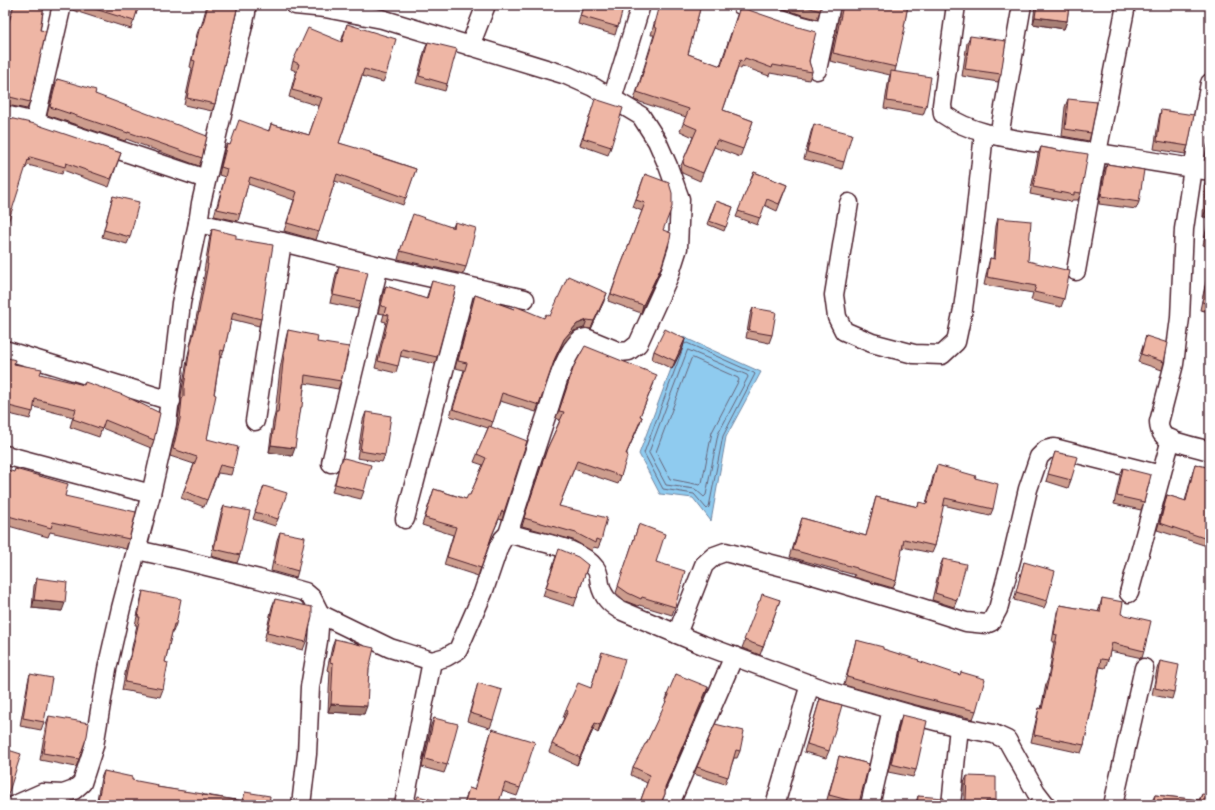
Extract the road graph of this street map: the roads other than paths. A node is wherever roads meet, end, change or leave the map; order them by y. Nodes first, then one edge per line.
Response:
1 (62, 5) edge
2 (246, 5) edge
3 (294, 5) edge
4 (486, 5) edge
5 (641, 5) edge
6 (831, 5) edge
7 (956, 5) edge
8 (1022, 5) edge
9 (1126, 5) edge
10 (750, 6) edge
11 (826, 32) junction
12 (470, 46) junction
13 (817, 70) dead end
14 (1210, 83) edge
15 (612, 98) junction
16 (5, 115) edge
17 (35, 122) junction
18 (991, 135) junction
19 (1096, 153) junction
20 (1201, 169) edge
21 (206, 179) junction
22 (849, 203) dead end
23 (198, 223) junction
24 (282, 242) junction
25 (379, 266) junction
26 (1076, 271) dead end
27 (466, 286) junction
28 (525, 299) dead end
29 (5, 350) edge
30 (171, 401) junction
31 (255, 421) dead end
32 (1171, 439) junction
33 (1210, 451) edge
34 (5, 456) edge
35 (331, 463) dead end
36 (1161, 475) junction
37 (151, 494) junction
38 (405, 519) dead end
39 (508, 534) junction
40 (137, 550) junction
41 (1129, 592) dead end
42 (320, 614) junction
43 (677, 634) junction
44 (734, 656) junction
45 (432, 661) junction
46 (1144, 668) dead end
47 (810, 684) junction
48 (892, 709) junction
49 (959, 727) junction
50 (672, 799) dead end
51 (15, 805) edge
52 (301, 805) edge
53 (404, 805) edge
54 (775, 805) edge
55 (870, 805) edge
56 (951, 805) edge
57 (1046, 805) edge
58 (1113, 805) edge

1 - 17 street
2 - 21 street
3 - 12 street
4 - 12 street
5 - 15 street
6 - 11 street
7 - 18 street
8 - 18 street
9 - 19 street
10 - 11 street
11 - 13 street
12 - 15 street
14 - 20 street
15 - 39 street
16 - 17 street
17 - 21 street
18 - 19 street
18 - 22 street
19 - 20 street
19 - 26 street
20 - 32 street
21 - 23 street
23 - 24 street
23 - 30 street
24 - 25 street
24 - 31 street
25 - 27 street
25 - 35 street
27 - 28 street
27 - 38 street
29 - 30 street
30 - 37 street
32 - 33 street
32 - 36 street
34 - 37 street
36 - 41 street
36 - 43 street
37 - 40 street
39 - 43 street
39 - 45 street
40 - 42 street
40 - 51 street
42 - 45 street
42 - 52 street
43 - 44 street
44 - 47 street
44 - 50 street
45 - 53 street
46 - 58 street
47 - 48 street
47 - 54 street
48 - 49 street
48 - 55 street
49 - 56 street
49 - 57 street

